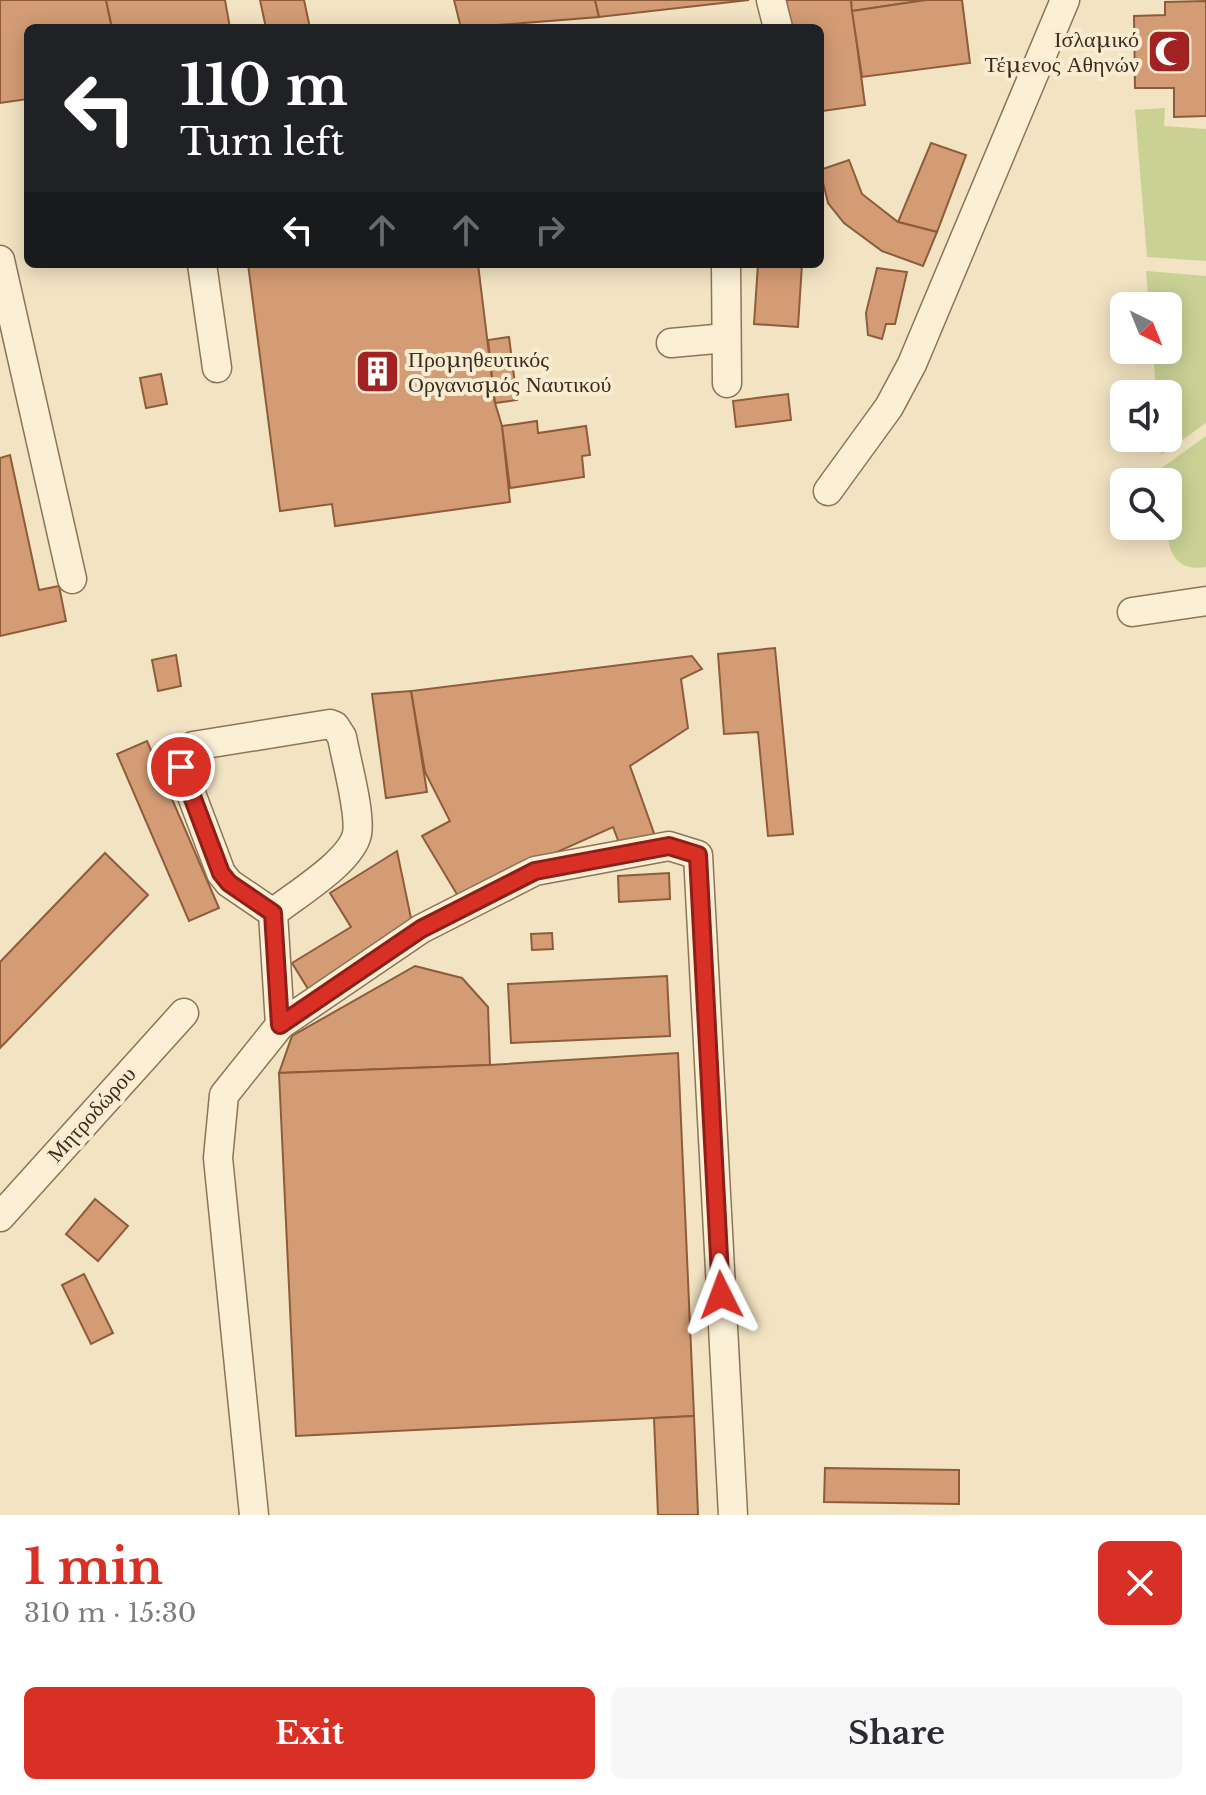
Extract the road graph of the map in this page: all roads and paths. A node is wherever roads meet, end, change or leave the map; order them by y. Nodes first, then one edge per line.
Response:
1 (771, 0) edge
2 (1065, 0) edge
3 (777, 24) edge
4 (0, 260) edge
5 (203, 268) edge
6 (726, 268) edge
7 (726, 338) junction
8 (671, 343) dead end
9 (217, 368) dead end
10 (727, 383) dead end
11 (828, 491) dead end
12 (72, 579) dead end
13 (1206, 601) edge
14 (1132, 612) dead end
15 (273, 913) junction
16 (184, 1013) dead end
17 (280, 1025) junction
18 (0, 1217) edge
19 (254, 1515) edge
20 (733, 1515) edge

1 - 3 street
2 - 11 street
4 - 12 street
5 - 9 street
6 - 7 street
7 - 8 street
7 - 10 street
13 - 14 street
15 - 15 street
15 - 17 street
16 - 18 street, Μητροδώρου
17 - 19 street
17 - 20 street

